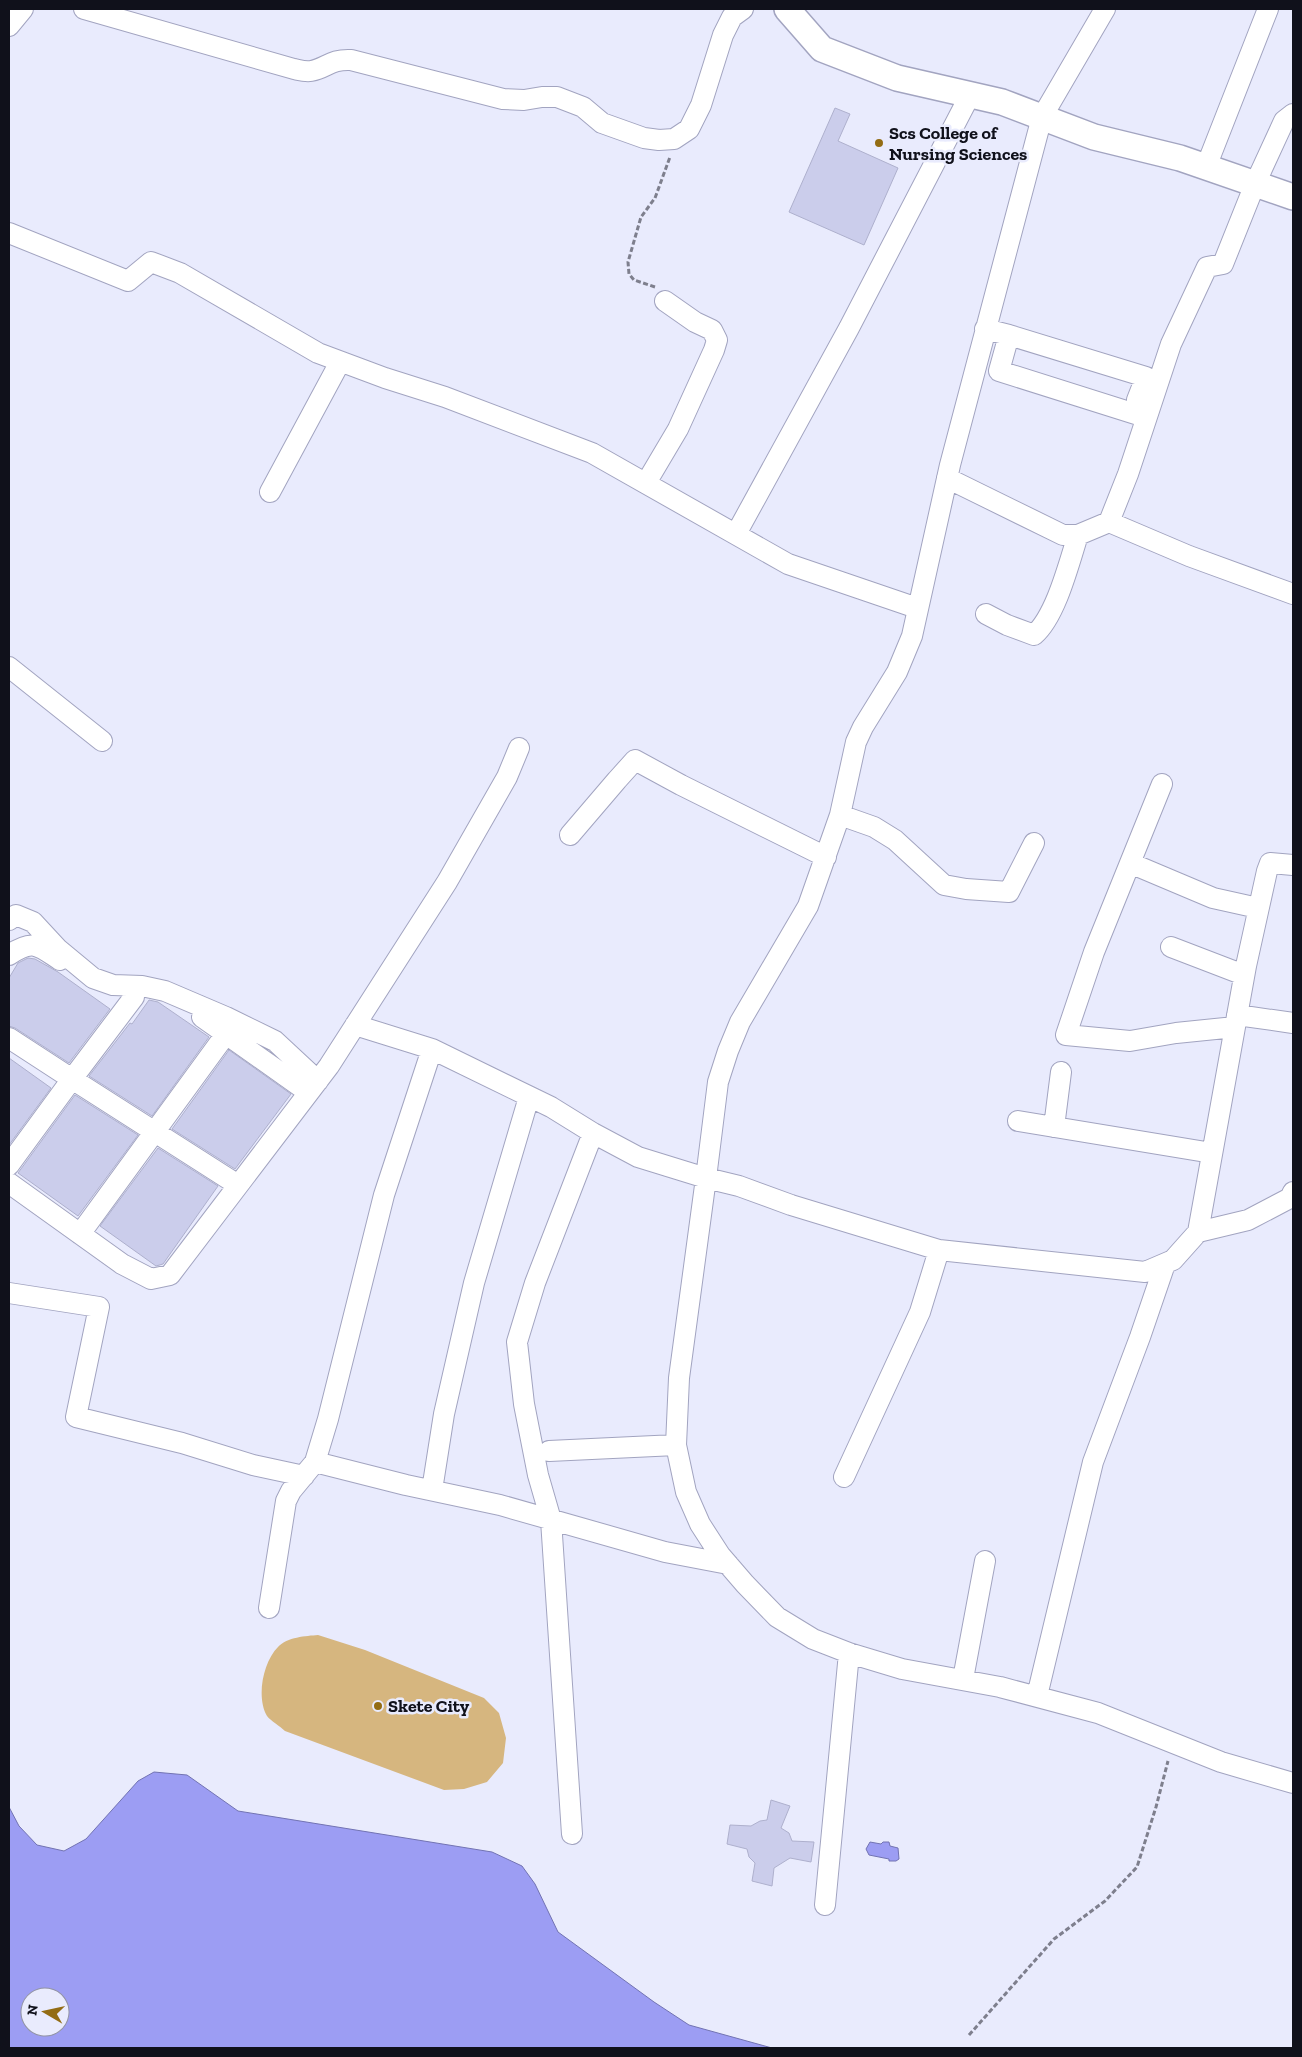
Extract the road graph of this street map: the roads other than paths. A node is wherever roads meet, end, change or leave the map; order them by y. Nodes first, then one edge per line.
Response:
1 (23, 9) edge
2 (84, 9) edge
3 (743, 9) edge
4 (787, 9) edge
5 (1106, 9) edge
6 (1268, 9) edge
7 (9, 26) edge
8 (970, 95) junction
9 (1293, 114) edge
10 (1042, 117) junction
11 (1206, 167) junction
12 (1255, 184) junction
13 (1293, 197) edge
14 (9, 233) edge
15 (665, 301) road end
16 (985, 329) junction
17 (1009, 335) junction
18 (340, 362) junction
19 (1139, 415) junction
20 (947, 478) junction
21 (646, 483) junction
22 (270, 492) dead end
23 (1109, 522) junction
24 (736, 534) junction
25 (1078, 535) junction
26 (1293, 594) edge
27 (917, 608) junction
28 (986, 614) dead end
29 (9, 667) edge
30 (102, 742) dead end
31 (519, 748) dead end
32 (1162, 784) dead end
33 (840, 815) junction
34 (570, 835) dead end
35 (1034, 842) dead end
36 (826, 857) junction
37 (1130, 863) junction
38 (1293, 865) edge
39 (1258, 908) junction
40 (9, 920) edge
41 (1171, 947) dead end
42 (9, 955) edge
43 (1244, 975) junction
44 (134, 998) junction
45 (1236, 1021) junction
46 (1293, 1023) edge
47 (355, 1025) junction
48 (226, 1034) junction
49 (9, 1038) edge
50 (432, 1049) junction
51 (1061, 1072) dead end
52 (72, 1079) junction
53 (313, 1087) junction
54 (529, 1097) junction
55 (1018, 1121) dead end
56 (1054, 1127) junction
57 (156, 1132) junction
58 (593, 1133) junction
59 (1212, 1153) junction
60 (9, 1165) edge
61 (706, 1178) junction
62 (9, 1182) edge
63 (238, 1185) junction
64 (1293, 1192) edge
65 (1198, 1232) junction
66 (80, 1234) junction
67 (939, 1250) junction
68 (1165, 1264) junction
69 (9, 1293) edge
70 (676, 1445) junction
71 (550, 1452) dead end
72 (310, 1469) junction
73 (844, 1477) dead end
74 (432, 1490) junction
75 (551, 1520) junction
76 (985, 1561) dead end
77 (728, 1564) junction
78 (269, 1608) dead end
79 (849, 1653) junction
80 (963, 1680) junction
81 (1037, 1696) junction
82 (1293, 1784) edge
83 (572, 1834) dead end
84 (825, 1906) dead end

1 - 7 street
2 - 3 street
4 - 8 street
5 - 10 street
6 - 11 street
8 - 10 street
8 - 24 street
9 - 12 street
10 - 11 street
10 - 16 street
11 - 12 street
12 - 13 street
12 - 19 street
14 - 18 street
15 - 21 street
16 - 17 street
16 - 20 street
17 - 19 street
17 - 19 street
18 - 21 street
18 - 22 street
19 - 23 street
20 - 25 street
20 - 27 street
21 - 24 street
23 - 25 street
23 - 26 street
24 - 27 street
25 - 28 street
27 - 33 street
29 - 30 street
31 - 47 street
32 - 37 street
33 - 35 street
33 - 36 street
34 - 36 street
36 - 61 street
37 - 39 street
37 - 45 street
38 - 39 street
39 - 43 street
40 - 53 street
41 - 43 street
42 - 44 street
43 - 45 street
44 - 48 street
44 - 52 street
45 - 46 street
45 - 59 street
47 - 50 street
47 - 53 street
48 - 53 street
48 - 57 street
49 - 52 street
50 - 54 street
50 - 72 street
51 - 56 street
52 - 57 street
52 - 60 street
53 - 63 street
54 - 58 street
54 - 74 street
55 - 56 street
56 - 59 street
57 - 63 street
57 - 66 street
58 - 61 street
58 - 75 street
59 - 65 street
61 - 67 street
61 - 70 street
62 - 66 street
63 - 66 street
64 - 65 street
65 - 68 street
67 - 68 street
67 - 73 street
68 - 81 street
69 - 72 street
70 - 71 street
70 - 77 street
72 - 74 street
72 - 78 street
74 - 75 street
75 - 77 street
75 - 83 street
76 - 80 street
77 - 79 street
79 - 80 street
79 - 84 street
80 - 81 street
81 - 82 street

